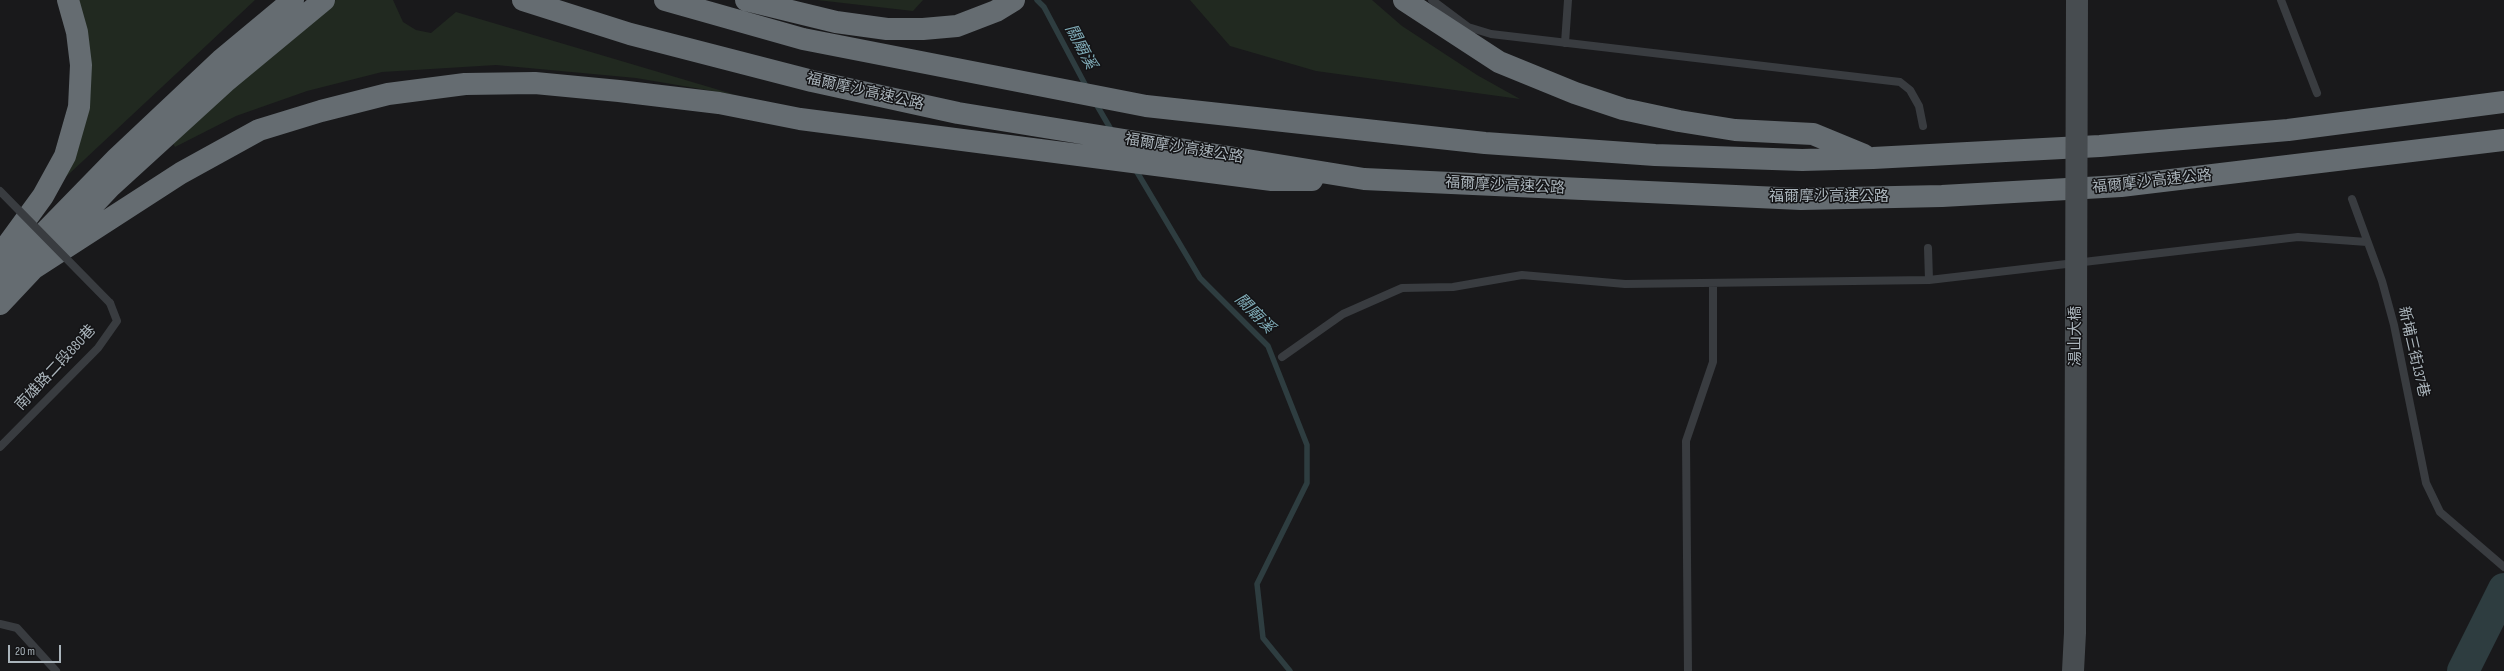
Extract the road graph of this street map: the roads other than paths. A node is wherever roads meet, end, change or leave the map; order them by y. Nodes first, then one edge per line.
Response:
1 (68, 0) edge
2 (293, 0) edge
3 (324, 0) edge
4 (523, 0) edge
5 (665, 0) edge
6 (746, 0) edge
7 (1014, 0) edge
8 (1404, 0) edge
9 (1432, 0) edge
10 (1568, 0) edge
11 (2077, 0) edge
12 (2281, 0) edge
13 (1565, 43) junction
14 (2317, 93) dead end
15 (2504, 102) edge
16 (1924, 126) dead end
17 (2504, 140) edge
18 (1873, 158) junction
19 (1272, 171) junction
20 (0, 191) edge
21 (2352, 199) dead end
22 (2367, 242) junction
23 (1928, 248) dead end
24 (0, 255) edge
25 (31, 270) junction
26 (0, 278) edge
27 (1929, 280) junction
28 (1713, 283) junction
29 (0, 304) edge
30 (1282, 357) dead end
31 (0, 446) edge
32 (2504, 567) edge
33 (0, 624) edge
34 (56, 671) edge
35 (1688, 671) edge
36 (2073, 671) edge

1 - 24 highway
2 - 26 highway
3 - 25 highway
4 - 19 highway, 福爾摩沙高速公路
5 - 18 highway
6 - 7 highway
8 - 18 highway
9 - 13 lane
10 - 13 lane
11 - 36 street, 湯山大橋, bridge
12 - 14 lane
13 - 16 lane
15 - 18 highway
17 - 19 highway, 福爾摩沙高速公路
19 - 25 highway
20 - 31 lane, 南雄路二段880巷, bridge
21 - 22 lane, 新埔三街137巷
22 - 27 lane
22 - 32 lane, 新埔三街137巷
23 - 27 lane
25 - 29 highway
27 - 28 lane
28 - 30 lane
28 - 35 lane
33 - 34 lane

